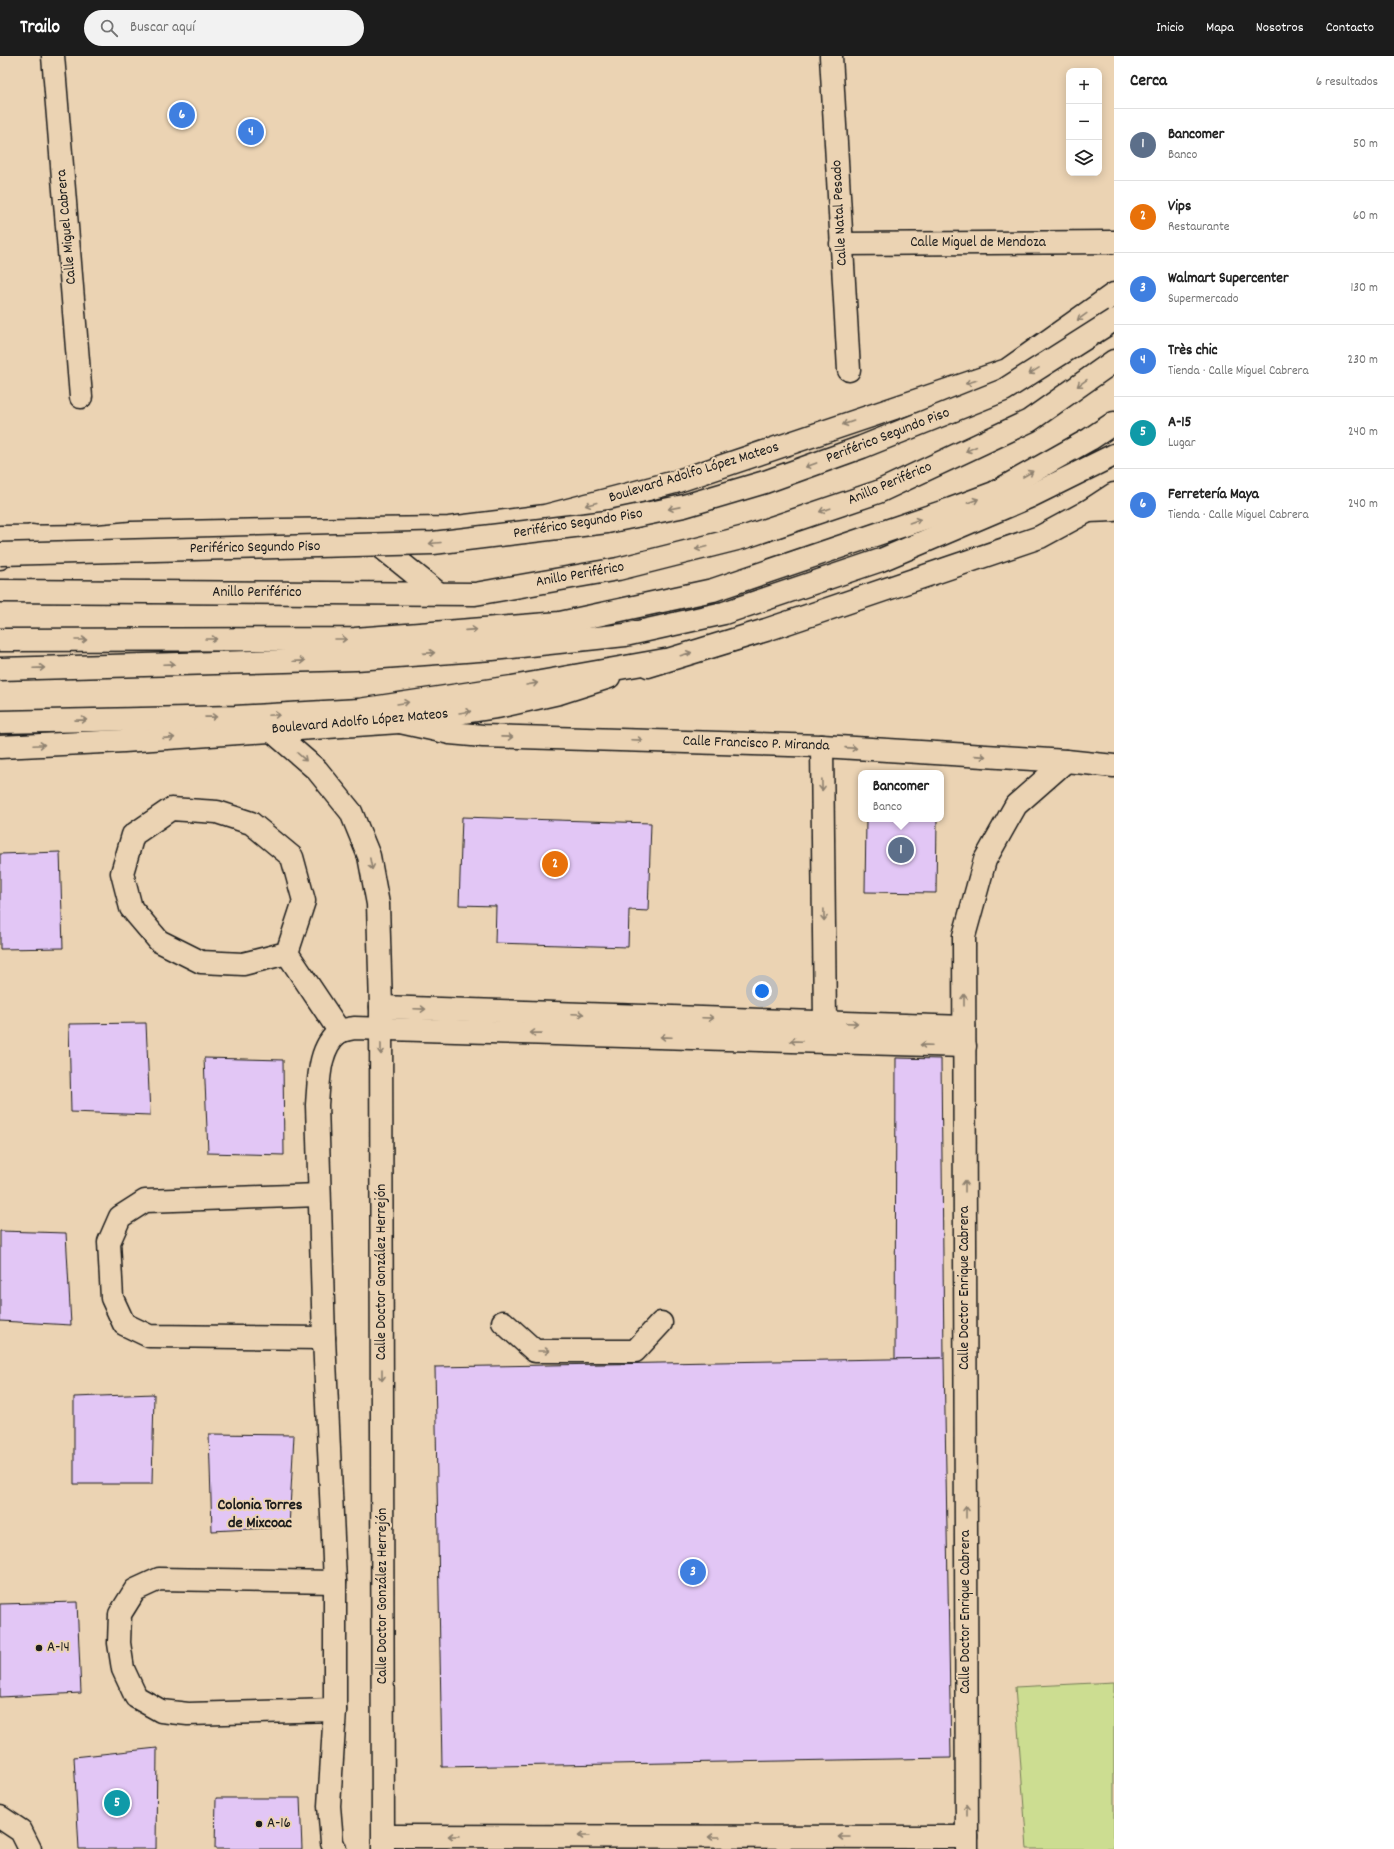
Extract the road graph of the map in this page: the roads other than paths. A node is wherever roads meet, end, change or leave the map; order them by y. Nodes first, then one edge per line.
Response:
1 (53, 56) edge
2 (832, 56) edge
3 (1114, 242) edge
4 (841, 244) junction
5 (1114, 294) edge
6 (1114, 320) edge
7 (1114, 361) edge
8 (849, 370) dead end
9 (81, 397) dead end
10 (1114, 423) edge
11 (1114, 455) edge
12 (1114, 494) edge
13 (1114, 510) edge
14 (1088, 511) junction
15 (359, 529) junction
16 (32, 536) junction
17 (0, 537) edge
18 (0, 554) edge
19 (0, 558) edge
20 (0, 591) edge
21 (438, 593) junction
22 (0, 640) edge
23 (665, 660) junction
24 (0, 669) edge
25 (0, 722) edge
26 (399, 722) junction
27 (272, 731) junction
28 (822, 746) junction
29 (0, 747) edge
30 (1066, 761) junction
31 (1114, 766) edge
32 (287, 953) junction
33 (381, 1018) junction
34 (825, 1022) junction
35 (340, 1032) junction
36 (964, 1036) junction
37 (319, 1195) junction
38 (503, 1322) dead end
39 (661, 1323) dead end
40 (324, 1338) junction
41 (335, 1582) junction
42 (335, 1710) junction
43 (0, 1816) edge
44 (384, 1842) edge
45 (967, 1843) edge
46 (30, 1849) edge
47 (336, 1849) edge

1 - 9 main road, Calle Miguel Cabrera
2 - 4 main road, Calle Natal Pesado
3 - 4 main road, Calle Miguel de Mendoza
4 - 8 main road, Calle Natal Pesado
5 -> 15 main road, Boulevard Adolfo López Mateos
6 -> 18 main road, Periférico Segundo Piso, bridge
7 -> 21 main road, Anillo Periférico
22 -> 10 main road
24 -> 11 main road
12 - 14 main road, Boulevard Adolfo López Mateos
13 - 14 main road
23 -> 14 main road, Boulevard Adolfo López Mateos
15 - 16 main road, Boulevard Adolfo López Mateos
15 - 21 main road
16 - 17 main road, Boulevard Adolfo López Mateos
16 - 19 main road
20 - 21 main road, Anillo Periférico
25 -> 23 main road
26 -> 23 main road, Boulevard Adolfo López Mateos
26 - 27 main road, Boulevard Adolfo López Mateos
26 -> 28 main road, Calle Francisco P. Miranda
29 -> 27 main road, Boulevard Adolfo López Mateos
27 -> 33 main road, Calle Doctor González Herrejón
28 -> 30 main road, Calle Francisco P. Miranda
28 -> 34 main road
30 - 31 main road, Calle Francisco P. Miranda
36 -> 30 main road, Calle Doctor Enrique Cabrera
32 - 32 main road
32 - 35 main road
33 -> 34 main road
33 - 35 main road
36 -> 33 main road
33 -> 44 main road, Calle Doctor González Herrejón
34 -> 36 main road
35 - 37 main road
45 -> 36 main road, Calle Doctor Enrique Cabrera
37 - 40 main road
37 - 40 main road
38 -> 39 main road
40 - 41 main road
41 - 42 main road
41 - 42 main road
42 - 47 main road
43 - 46 main road
45 -> 44 main road

